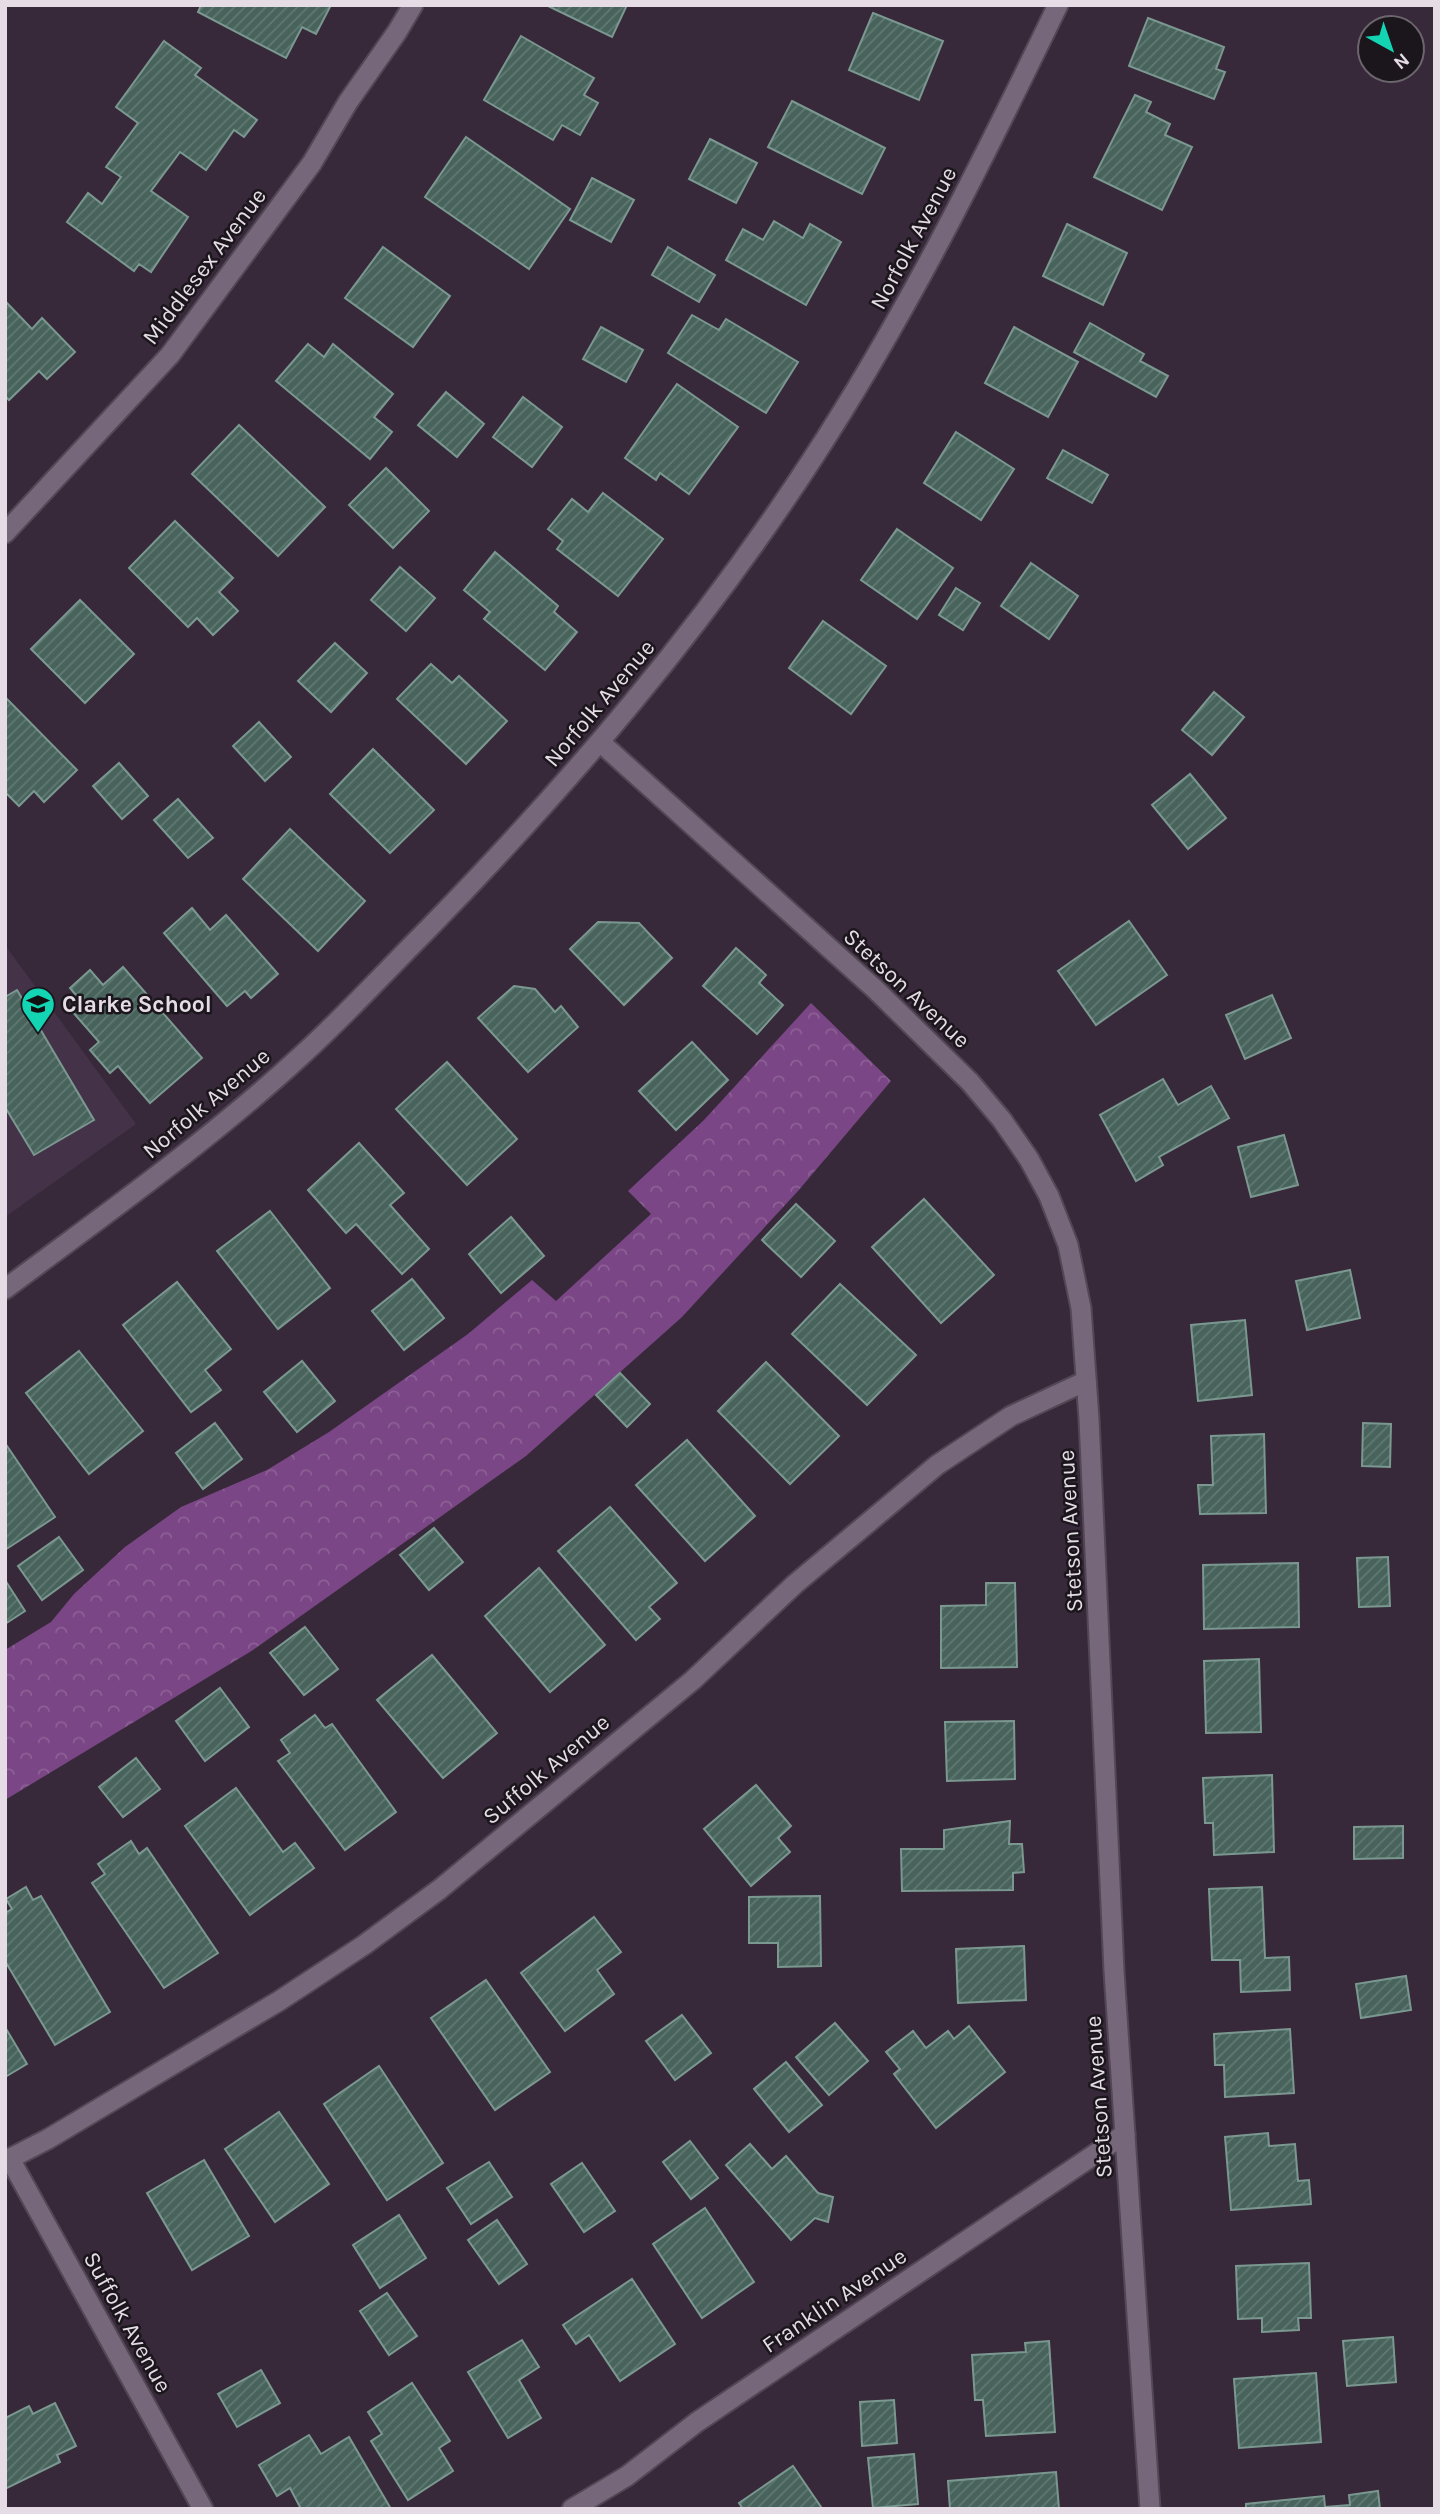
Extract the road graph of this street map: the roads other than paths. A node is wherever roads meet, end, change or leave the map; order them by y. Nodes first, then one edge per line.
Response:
1 (413, 5) edge
2 (1058, 5) edge
3 (5, 533) edge
4 (600, 742) junction
5 (5, 1289) edge
6 (1086, 1381) junction
7 (1125, 2134) junction
8 (8, 2160) edge
9 (203, 2509) edge
10 (572, 2509) edge
11 (1150, 2509) edge

1 - 3 street, Middlesex Avenue
2 - 4 street, Norfolk Avenue
4 - 5 street, Norfolk Avenue
4 - 6 street, Stetson Avenue
6 - 7 street, Stetson Avenue
6 - 8 street, Suffolk Avenue
7 - 10 street, Franklin Avenue
7 - 11 street, Stetson Avenue
8 - 9 street, Suffolk Avenue

